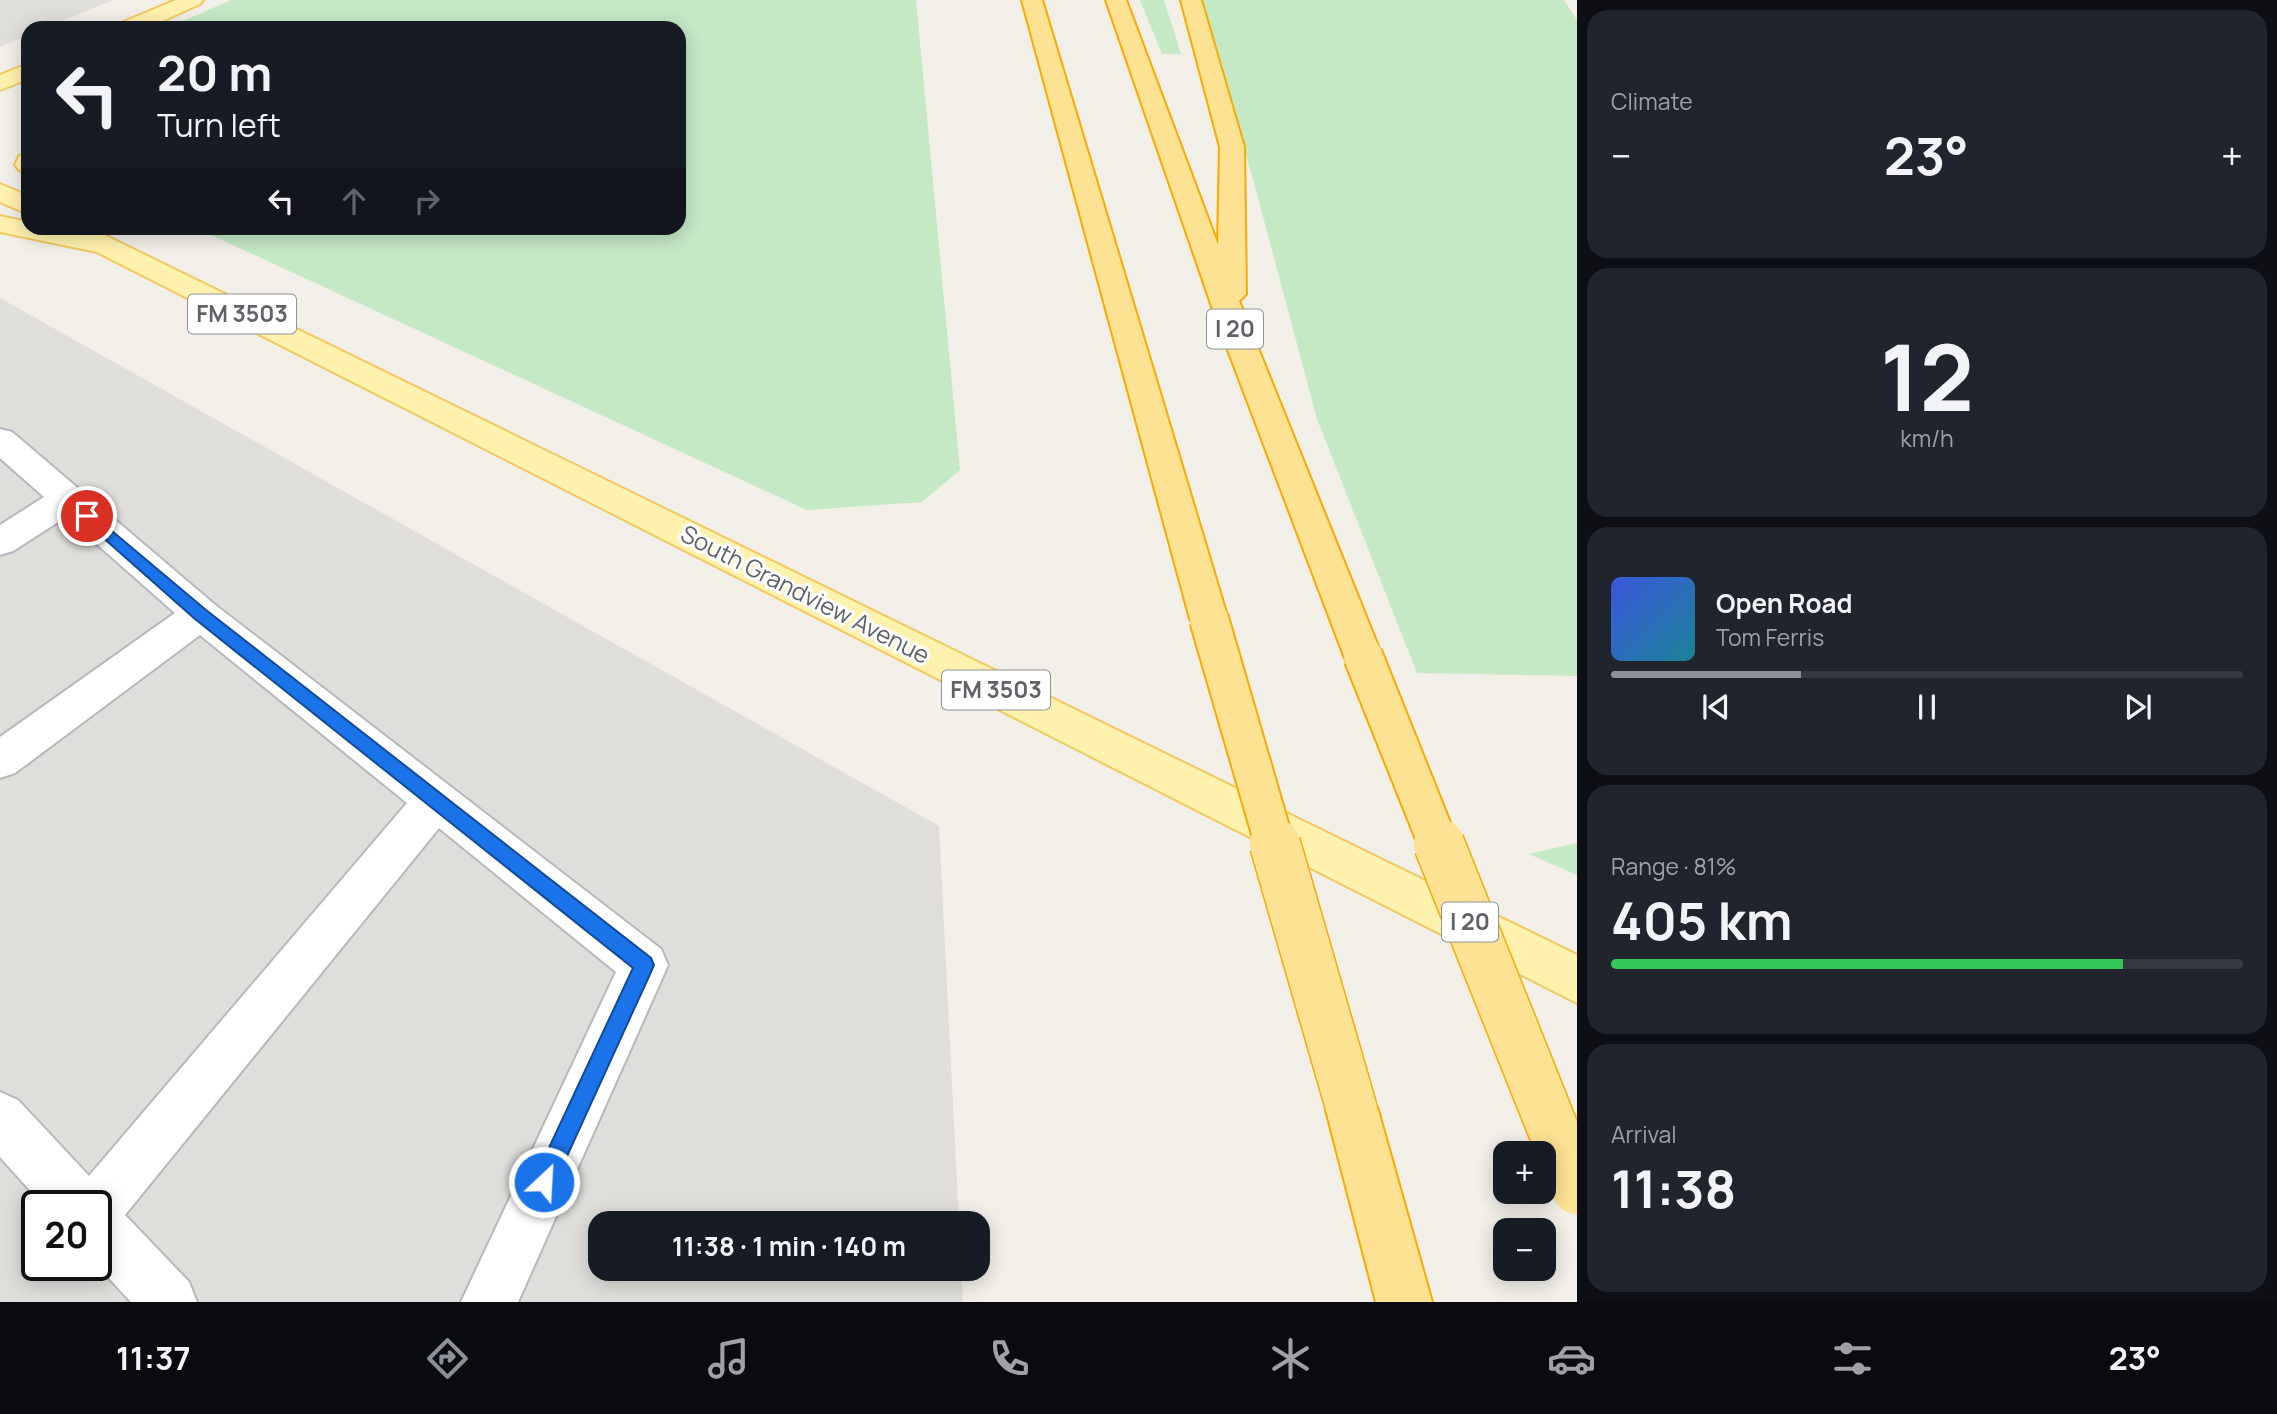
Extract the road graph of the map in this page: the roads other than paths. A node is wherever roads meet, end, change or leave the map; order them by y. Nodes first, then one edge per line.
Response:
1 (193, 0) edge
2 (1032, 0) edge
3 (1116, 0) edge
4 (1191, 0) edge
5 (145, 21) edge
6 (21, 74) edge
7 (0, 83) edge
8 (0, 192) edge
9 (21, 202) edge
10 (0, 224) edge
11 (21, 227) edge
12 (99, 237) edge
13 (1232, 321) junction
14 (0, 440) edge
15 (68, 499) junction
16 (0, 542) edge
17 (201, 614) junction
18 (0, 760) edge
19 (436, 800) junction
20 (1577, 980) edge
21 (0, 1118) edge
22 (1577, 1189) edge
23 (65, 1190) edge
24 (112, 1190) edge
25 (112, 1241) edge
26 (169, 1302) edge
27 (489, 1302) edge
28 (1404, 1302) edge

1 - 5 main road
2 - 28 highway, bridge
3 - 13 highway, I 20
4 - 13 highway
6 - 7 main road
8 - 9 main road
10 - 11 main road, South Grandview Avenue / FM 3503
12 - 20 main road, South Grandview Avenue / FM 3503
13 - 22 highway, I 20, bridge
14 - 15 lane
15 - 16 lane
15 - 17 lane
17 - 18 lane
17 - 19 lane
19 - 24 lane
19 - 27 lane
21 - 23 lane
25 - 26 lane

